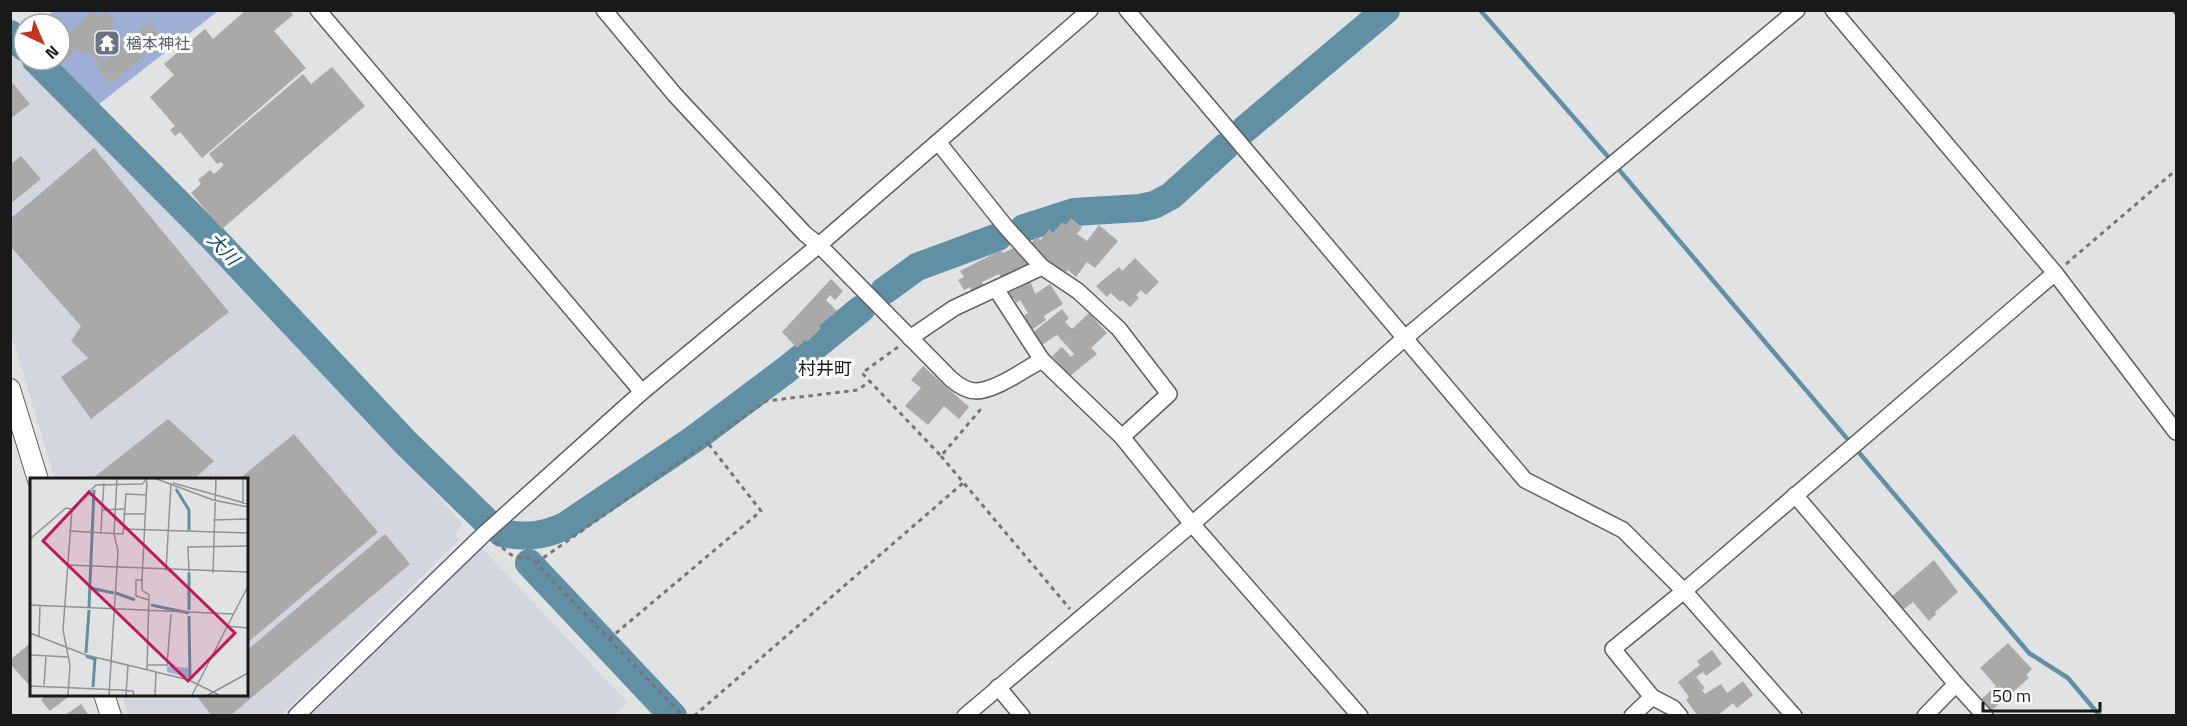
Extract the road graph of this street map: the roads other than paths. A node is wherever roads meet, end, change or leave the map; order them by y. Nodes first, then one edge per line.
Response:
1 (318, 10) edge
2 (604, 10) edge
3 (1090, 10) edge
4 (1127, 10) edge
5 (1797, 10) edge
6 (1833, 10) edge
7 (938, 142) junction
8 (819, 245) junction
9 (1042, 267) junction
10 (2055, 273) junction
11 (996, 288) junction
12 (1406, 337) junction
13 (910, 338) junction
14 (1042, 360) junction
15 (10, 389) edge
16 (642, 392) junction
17 (2176, 432) edge
18 (1122, 437) junction
19 (37, 478) edge
20 (1795, 495) junction
21 (1192, 524) junction
22 (1684, 591) junction
23 (1956, 684) junction
24 (998, 687) junction
25 (105, 696) edge
26 (1653, 698) junction
27 (111, 716) edge
28 (296, 716) edge
29 (965, 716) edge
30 (1022, 716) edge
31 (1360, 716) edge
32 (1632, 716) edge
33 (1680, 716) edge
34 (1794, 716) edge
35 (1925, 716) edge
36 (1985, 716) edge

1 - 16 street
2 - 8 street
3 - 7 street
4 - 12 street
5 - 12 street
6 - 10 street
7 - 8 street
7 - 9 street
8 - 13 street
8 - 16 street
9 - 11 street
9 - 18 street
10 - 17 street
10 - 20 street
11 - 13 street
11 - 14 street
12 - 21 street
12 - 22 street
13 - 14 street
14 - 18 street
15 - 19 main road
16 - 28 street
18 - 21 street
20 - 22 street
20 - 23 street
21 - 24 street
21 - 31 street
22 - 26 street
22 - 34 street
23 - 35 street
23 - 36 street
24 - 29 street
24 - 30 street
25 - 27 main road
26 - 32 street
26 - 33 street

